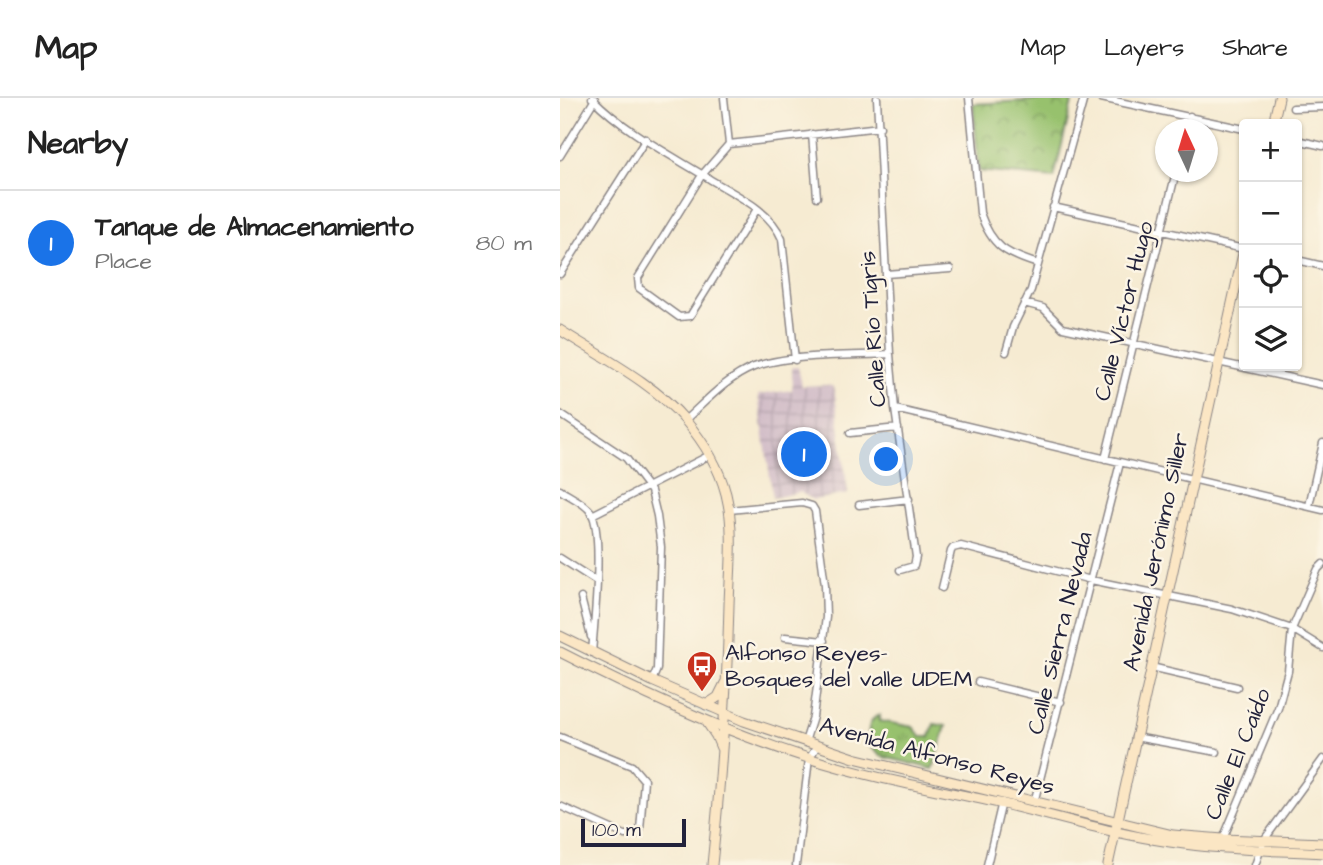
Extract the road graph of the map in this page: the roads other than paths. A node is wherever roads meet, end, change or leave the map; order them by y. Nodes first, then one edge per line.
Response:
1 (724, 98) edge
2 (877, 98) edge
3 (968, 98) edge
4 (1084, 98) edge
5 (1101, 98) edge
6 (1279, 98) edge
7 (594, 99) edge
8 (1323, 107) edge
9 (1293, 108) dead end
10 (1190, 116) junction
11 (1189, 119) edge
12 (1274, 119) edge
13 (880, 127) junction
14 (1239, 127) edge
15 (811, 134) junction
16 (646, 139) junction
17 (1302, 141) edge
18 (729, 144) junction
19 (1323, 146) edge
20 (560, 156) edge
21 (702, 175) junction
22 (1174, 182) edge
23 (817, 197) dead end
24 (1053, 207) junction
25 (757, 209) junction
26 (1162, 231) junction
27 (1239, 248) edge
28 (1302, 261) edge
29 (1038, 264) junction
30 (1323, 266) edge
31 (950, 269) dead end
32 (1239, 270) edge
33 (560, 274) edge
34 (886, 274) junction
35 (1024, 303) junction
36 (560, 330) edge
37 (1133, 344) junction
38 (1006, 352) dead end
39 (890, 354) junction
40 (795, 360) junction
41 (1217, 362) junction
42 (1323, 385) edge
43 (895, 410) junction
44 (560, 414) edge
45 (685, 420) junction
46 (898, 428) junction
47 (850, 433) dead end
48 (1323, 443) edge
49 (710, 455) junction
50 (1105, 459) junction
51 (1120, 463) junction
52 (1192, 480) junction
53 (648, 485) junction
54 (560, 490) edge
55 (909, 499) junction
56 (859, 506) dead end
57 (1310, 506) junction
58 (729, 510) junction
59 (1323, 510) edge
60 (593, 515) junction
61 (560, 558) edge
62 (1323, 564) edge
63 (900, 570) dead end
64 (1091, 580) junction
65 (596, 581) junction
66 (942, 588) dead end
67 (1167, 595) junction
68 (581, 598) dead end
69 (1292, 629) junction
70 (560, 636) edge
71 (785, 637) dead end
72 (824, 641) junction
73 (593, 642) junction
74 (1323, 648) edge
75 (560, 652) edge
76 (592, 653) junction
77 (1151, 667) junction
78 (728, 675) junction
79 (652, 681) junction
80 (978, 682) dead end
81 (1237, 687) dead end
82 (1061, 702) junction
83 (706, 705) junction
84 (726, 714) junction
85 (705, 720) junction
86 (725, 727) junction
87 (560, 737) edge
88 (1135, 737) junction
89 (805, 742) junction
90 (817, 746) junction
91 (1217, 752) dead end
92 (722, 753) junction
93 (809, 759) junction
94 (1323, 759) edge
95 (1320, 769) edge
96 (1003, 799) junction
97 (560, 806) edge
98 (1033, 806) junction
99 (1117, 827) junction
100 (1223, 839) junction
101 (1323, 843) edge
102 (1263, 845) junction
103 (1323, 853) edge
104 (712, 865) edge
105 (796, 865) edge
106 (987, 865) edge
107 (1108, 865) edge
108 (1255, 865) edge

1 - 18 street
2 - 13 street, Calle Río Tigris
3 - 29 street
4 - 24 street
5 - 10 street
6 - 12 main road
7 - 16 street
7 - 20 street
8 - 9 street
10 - 11 street
10 - 14 street
13 - 15 street
13 - 34 street, Calle Río Tigris
15 - 18 street
15 - 23 street
16 - 21 street
16 - 33 street
17 - 19 street
18 - 21 street
21 - 25 street
21 - 25 street
22 - 26 street, Calle Víctor Hugo
24 - 26 street
24 - 29 street
25 - 40 street
26 - 27 street
26 - 37 street, Calle Víctor Hugo
28 - 30 street
29 - 35 street
31 - 34 street
32 - 41 main road, Avenida Jerónimo Siller
34 - 39 street, Calle Río Tigris
35 - 37 street
35 - 38 street
36 - 45 main road
37 - 41 street
37 - 50 street, Calle Víctor Hugo
39 - 40 street
39 - 43 street, Calle Río Tigris
40 - 45 street
41 - 42 street
41 - 52 main road, Avenida Jerónimo Siller
43 - 46 street, Calle Río Tigris
43 - 50 street
44 - 53 street
45 - 49 main road
46 - 47 street
46 - 55 street, Calle Río Tigris
48 - 57 street
49 - 53 street
49 - 58 main road
50 - 51 street
51 - 52 street
51 - 64 street, Calle Sierra Nevada
52 - 57 street
52 - 67 main road, Avenida Jerónimo Siller
53 - 60 street
53 - 79 street
54 - 60 street
55 - 56 street
55 - 63 street, Calle Río Tigris
57 - 59 street
58 - 72 street
58 - 78 main road
60 - 65 street
61 - 65 street
62 - 69 street, Calle El Caído
64 - 66 street
64 - 67 street
64 - 82 street, Calle Sierra Nevada
65 - 73 street
67 - 69 street
67 - 77 main road, Avenida Jerónimo Siller
68 - 73 street
69 - 74 street
69 - 100 street, Calle El Caído
70 - 76 main road, Avenida Alfonso Reyes
71 - 72 street
72 - 89 street
73 - 76 street
75 - 85 main road, Avenida Alfonso Reyes
76 - 79 main road, Avenida Alfonso Reyes
77 - 81 street
77 - 88 main road, Avenida Jerónimo Siller
78 - 83 main road
78 - 84 main road
79 - 83 main road, Avenida Alfonso Reyes
80 - 82 street
82 - 98 street, Calle Sierra Nevada
83 - 84 main road, Avenida Alfonso Reyes
84 - 86 main road
84 - 89 main road, Avenida Alfonso Reyes
85 - 86 main road, Avenida Alfonso Reyes
85 - 92 main road
86 - 92 main road
86 - 93 main road, Avenida Alfonso Reyes
87 - 97 street
88 - 91 street
88 - 99 main road, Avenida Jerónimo Siller
89 - 90 main road, Avenida Alfonso Reyes
90 - 93 street
90 - 96 main road, Avenida Alfonso Reyes
92 - 104 main road
93 - 96 main road, Avenida Alfonso Reyes
93 - 105 street
94 - 95 street
95 - 102 street
96 - 98 main road, Avenida Alfonso Reyes
96 - 106 street
98 - 99 main road, Avenida Alfonso Reyes
99 - 100 main road, Avenida Alfonso Reyes
99 - 102 main road, Avenida Alfonso Reyes
99 - 107 main road, Avenida Jerónimo Siller
100 - 102 main road, Avenida Alfonso Reyes
101 - 102 main road, Avenida Alfonso Reyes
102 - 103 main road, Avenida Alfonso Reyes
102 - 108 street

